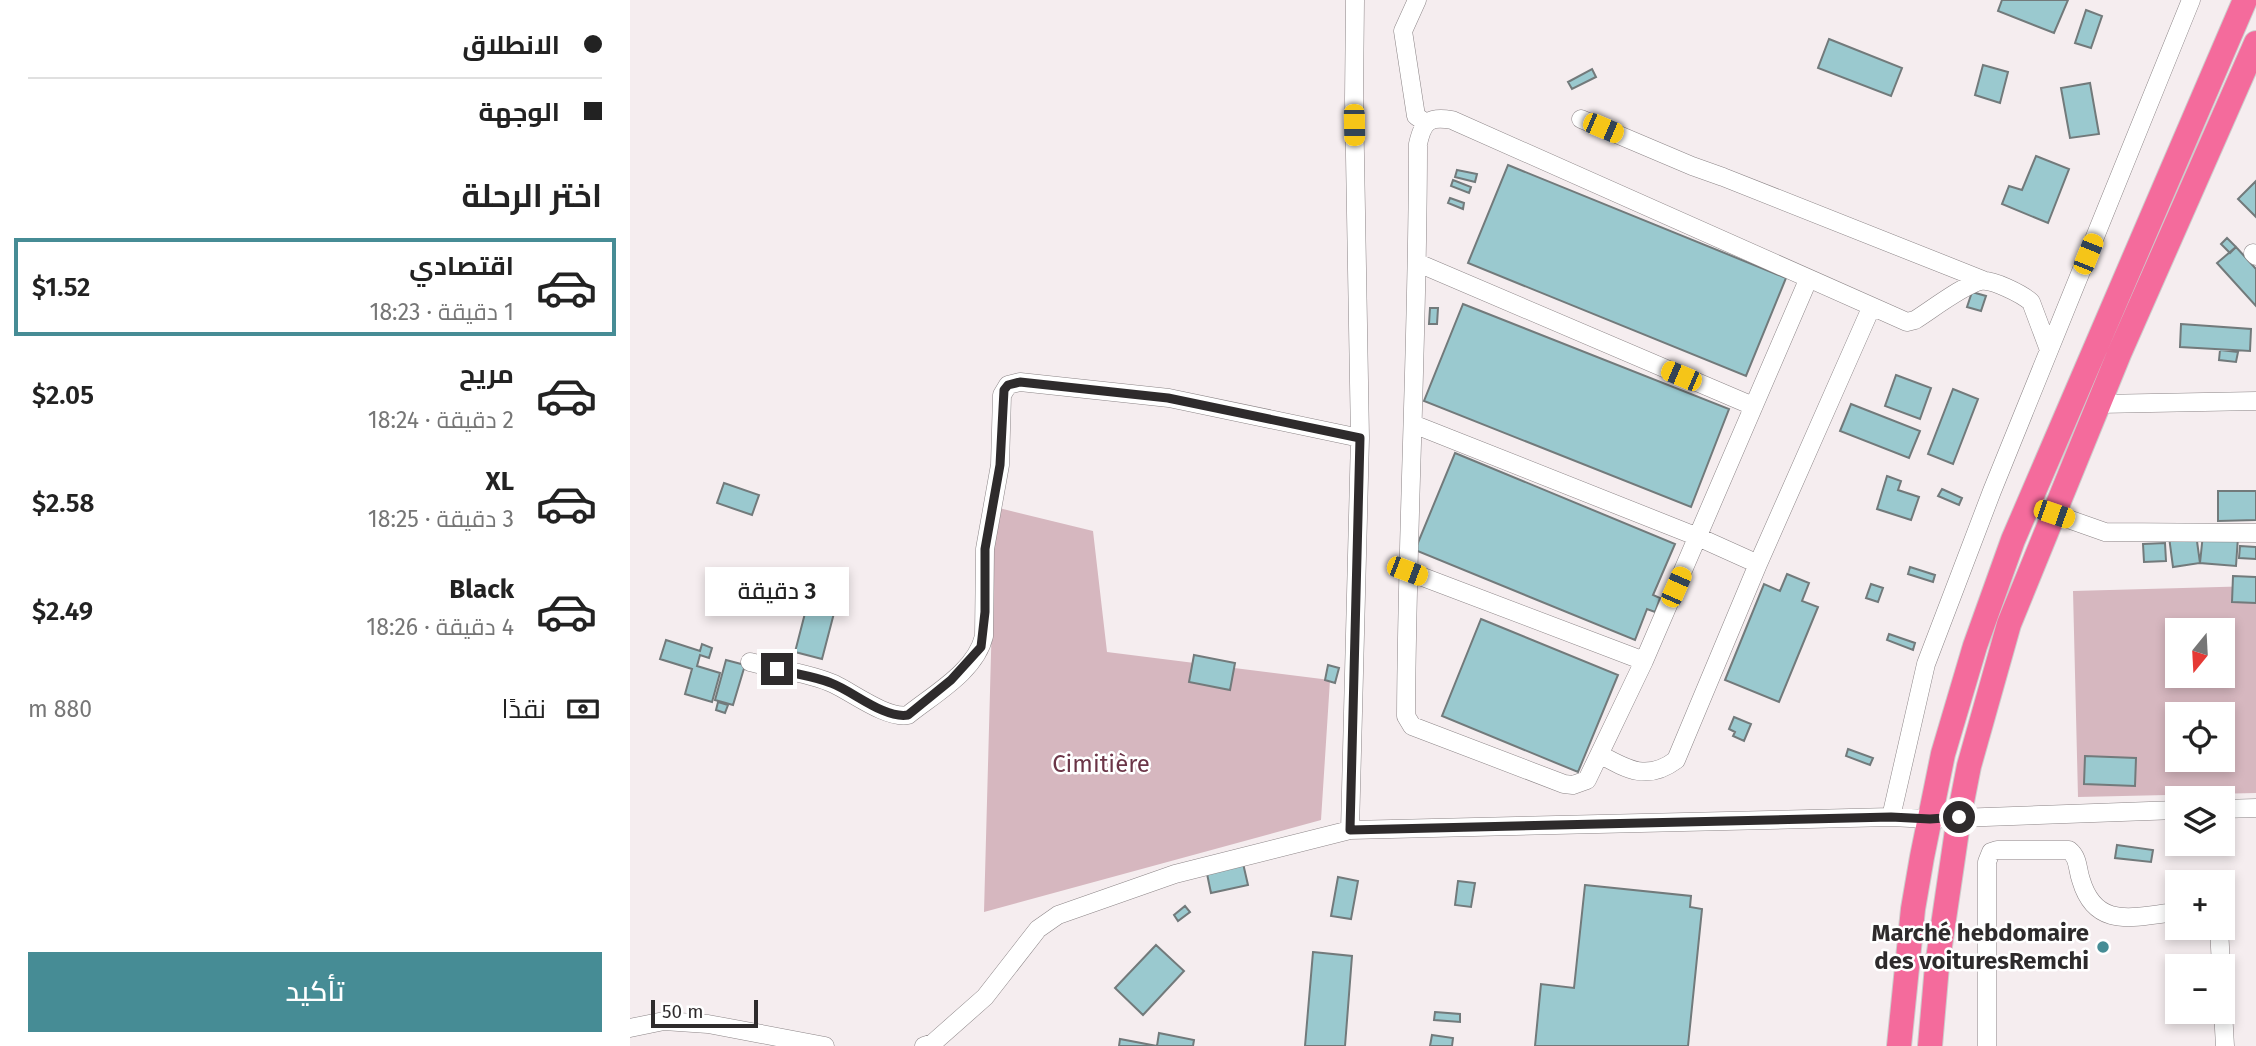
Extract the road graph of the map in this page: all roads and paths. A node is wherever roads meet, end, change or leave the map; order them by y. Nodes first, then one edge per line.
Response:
1 (1355, 0) edge
2 (1417, 0) edge
3 (2191, 0) edge
4 (2245, 0) edge
5 (2256, 43) edge
6 (1581, 118) dead end
7 (1426, 123) junction
8 (1418, 263) junction
9 (1808, 280) junction
10 (1983, 280) junction
11 (1871, 308) junction
12 (2041, 323) junction
13 (2256, 401) edge
14 (2099, 404) junction
15 (1753, 407) junction
16 (1413, 424) junction
17 (1360, 438) junction
18 (2054, 514) junction
19 (2256, 533) edge
20 (1698, 537) junction
21 (1758, 564) junction
22 (1407, 571) junction
23 (1644, 661) junction
24 (750, 662) dead end
25 (1601, 755) junction
26 (2256, 808) edge
27 (2235, 809) edge
28 (2165, 810) edge
29 (1891, 817) junction
30 (1959, 817) junction
31 (1930, 819) junction
32 (1350, 830) junction
33 (2165, 913) edge
34 (2224, 1024) edge
35 (630, 1028) edge
36 (825, 1046) edge
37 (924, 1046) edge
38 (1899, 1046) edge
39 (1930, 1046) edge
40 (1987, 1046) edge
41 (2225, 1046) edge

1 - 17 street
2 - 7 street
3 - 12 street
4 - 31 highway
5 - 14 highway
6 - 10 street
7 - 8 street
7 - 9 street
8 - 15 street
8 - 16 street
9 - 11 street
9 - 15 street
10 - 11 street
10 - 12 street
11 - 21 street
12 - 29 street
13 - 14 street
14 - 18 highway
15 - 20 street
16 - 20 street
16 - 22 street
17 - 24 street
17 - 32 street
18 - 19 street
18 - 30 highway
20 - 21 street
20 - 23 street
21 - 25 street
22 - 23 street
22 - 25 street
23 - 25 street
26 - 27 street
28 - 30 street
29 - 31 street
29 - 32 street
30 - 31 street
30 - 39 highway
31 - 38 highway
32 - 37 street
33 - 40 street
34 - 41 street
35 - 36 street

